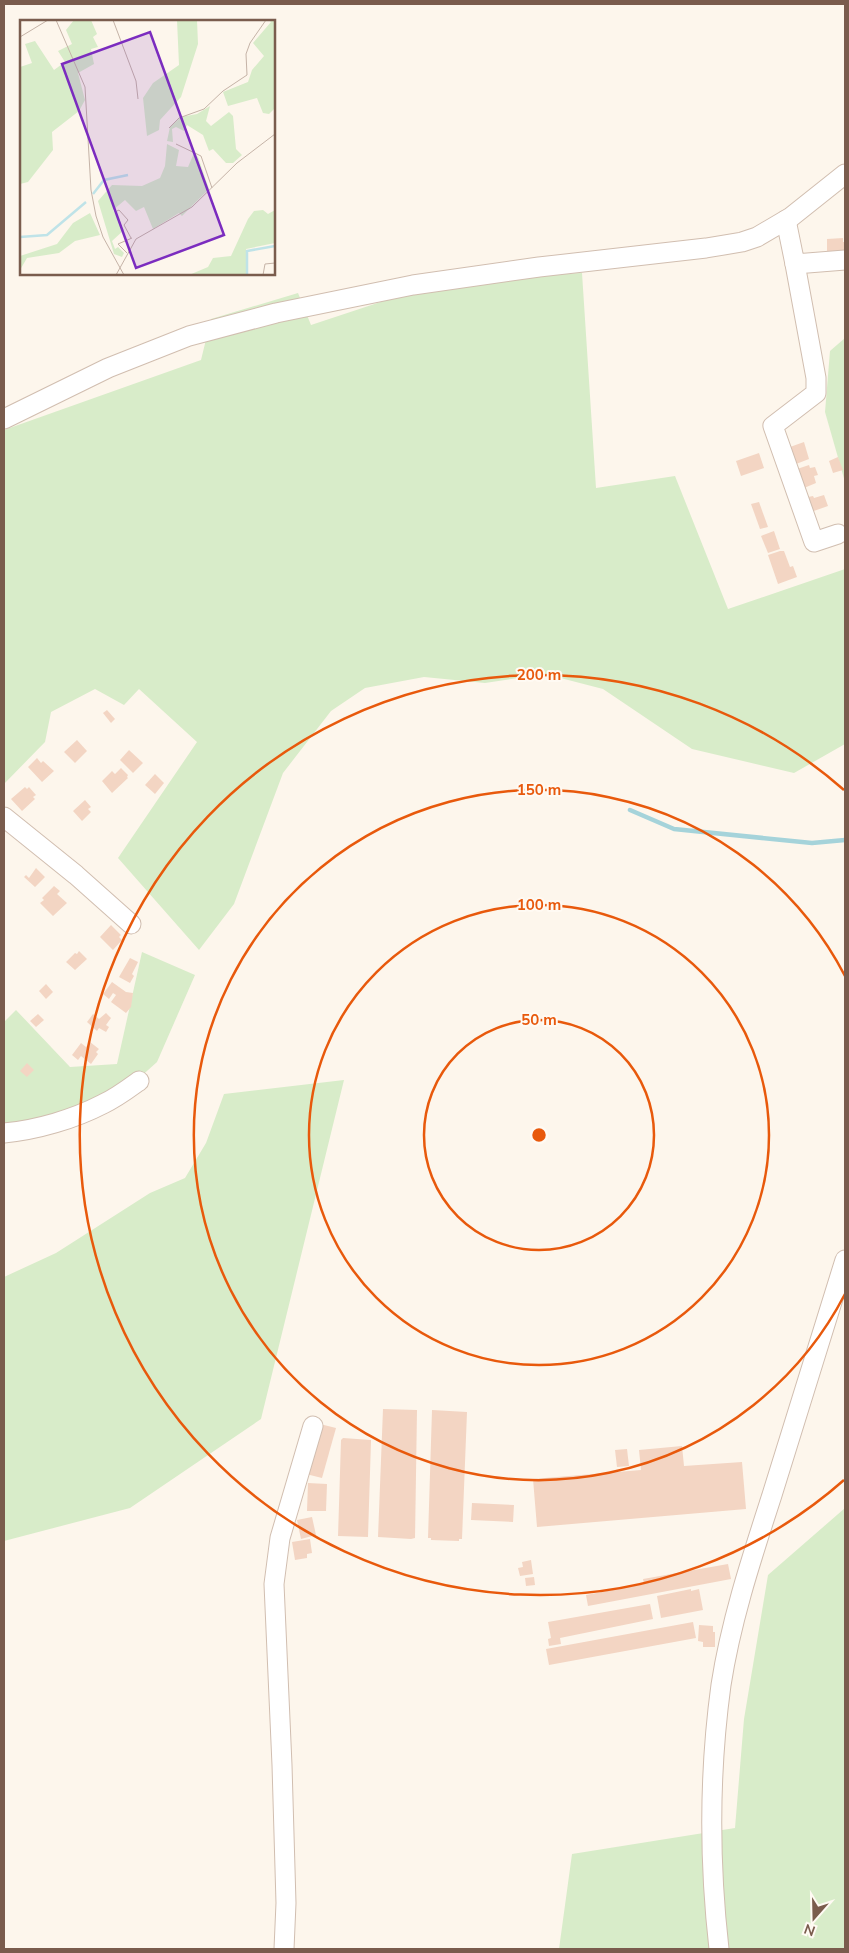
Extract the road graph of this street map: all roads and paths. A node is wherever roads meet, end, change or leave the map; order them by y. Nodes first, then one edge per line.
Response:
1 (845, 174) edge
2 (786, 220) junction
3 (845, 260) edge
4 (795, 264) junction
5 (4, 419) edge
6 (838, 534) dead end
7 (4, 816) edge
8 (131, 924) dead end
9 (139, 1081) dead end
10 (4, 1133) edge
11 (845, 1260) edge
12 (313, 1426) dead end
13 (284, 1949) edge
14 (719, 1949) edge

1 - 2 street
2 - 4 street
2 - 5 street
3 - 4 street
4 - 6 street
7 - 8 street
9 - 10 street
11 - 14 street
12 - 13 street

